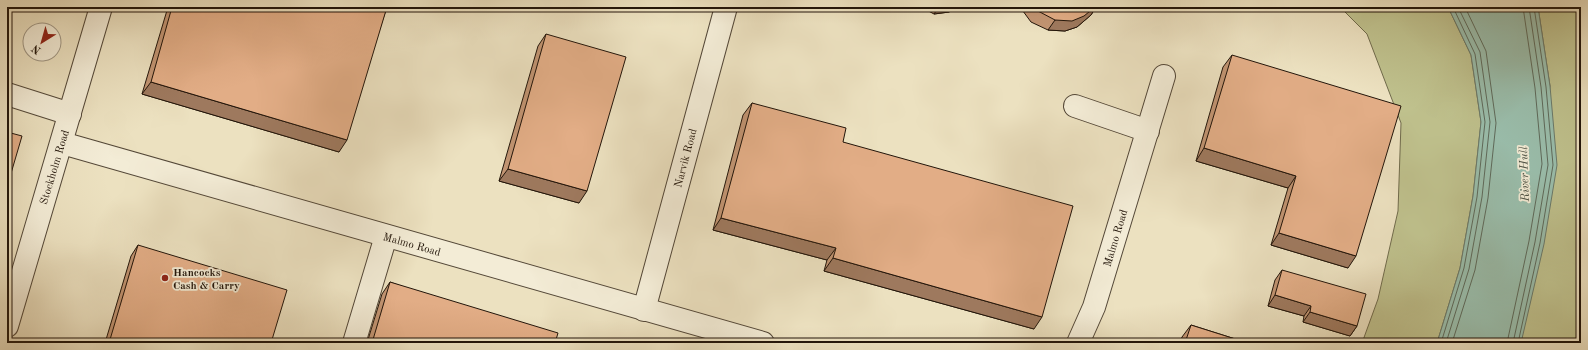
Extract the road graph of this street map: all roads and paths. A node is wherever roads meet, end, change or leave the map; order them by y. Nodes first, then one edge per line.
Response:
1 (101, 7) edge
2 (726, 7) edge
3 (1164, 76) dead end
4 (7, 94) edge
5 (1075, 106) dead end
6 (70, 114) junction
7 (1148, 131) junction
8 (62, 143) junction
9 (386, 236) junction
10 (644, 310) junction
11 (7, 326) edge
12 (354, 343) edge
13 (763, 343) edge
14 (1078, 343) edge

1 - 6 street, Stockholm Road
2 - 10 street, Narvik Road
3 - 7 street, Malmo Road
4 - 6 street
5 - 7 street
6 - 8 street, Stockholm Road
7 - 14 street, Malmo Road
8 - 9 street, Malmo Road
8 - 11 street, Stockholm Road
9 - 10 street, Malmo Road
9 - 12 street
10 - 13 street, Malmo Road

